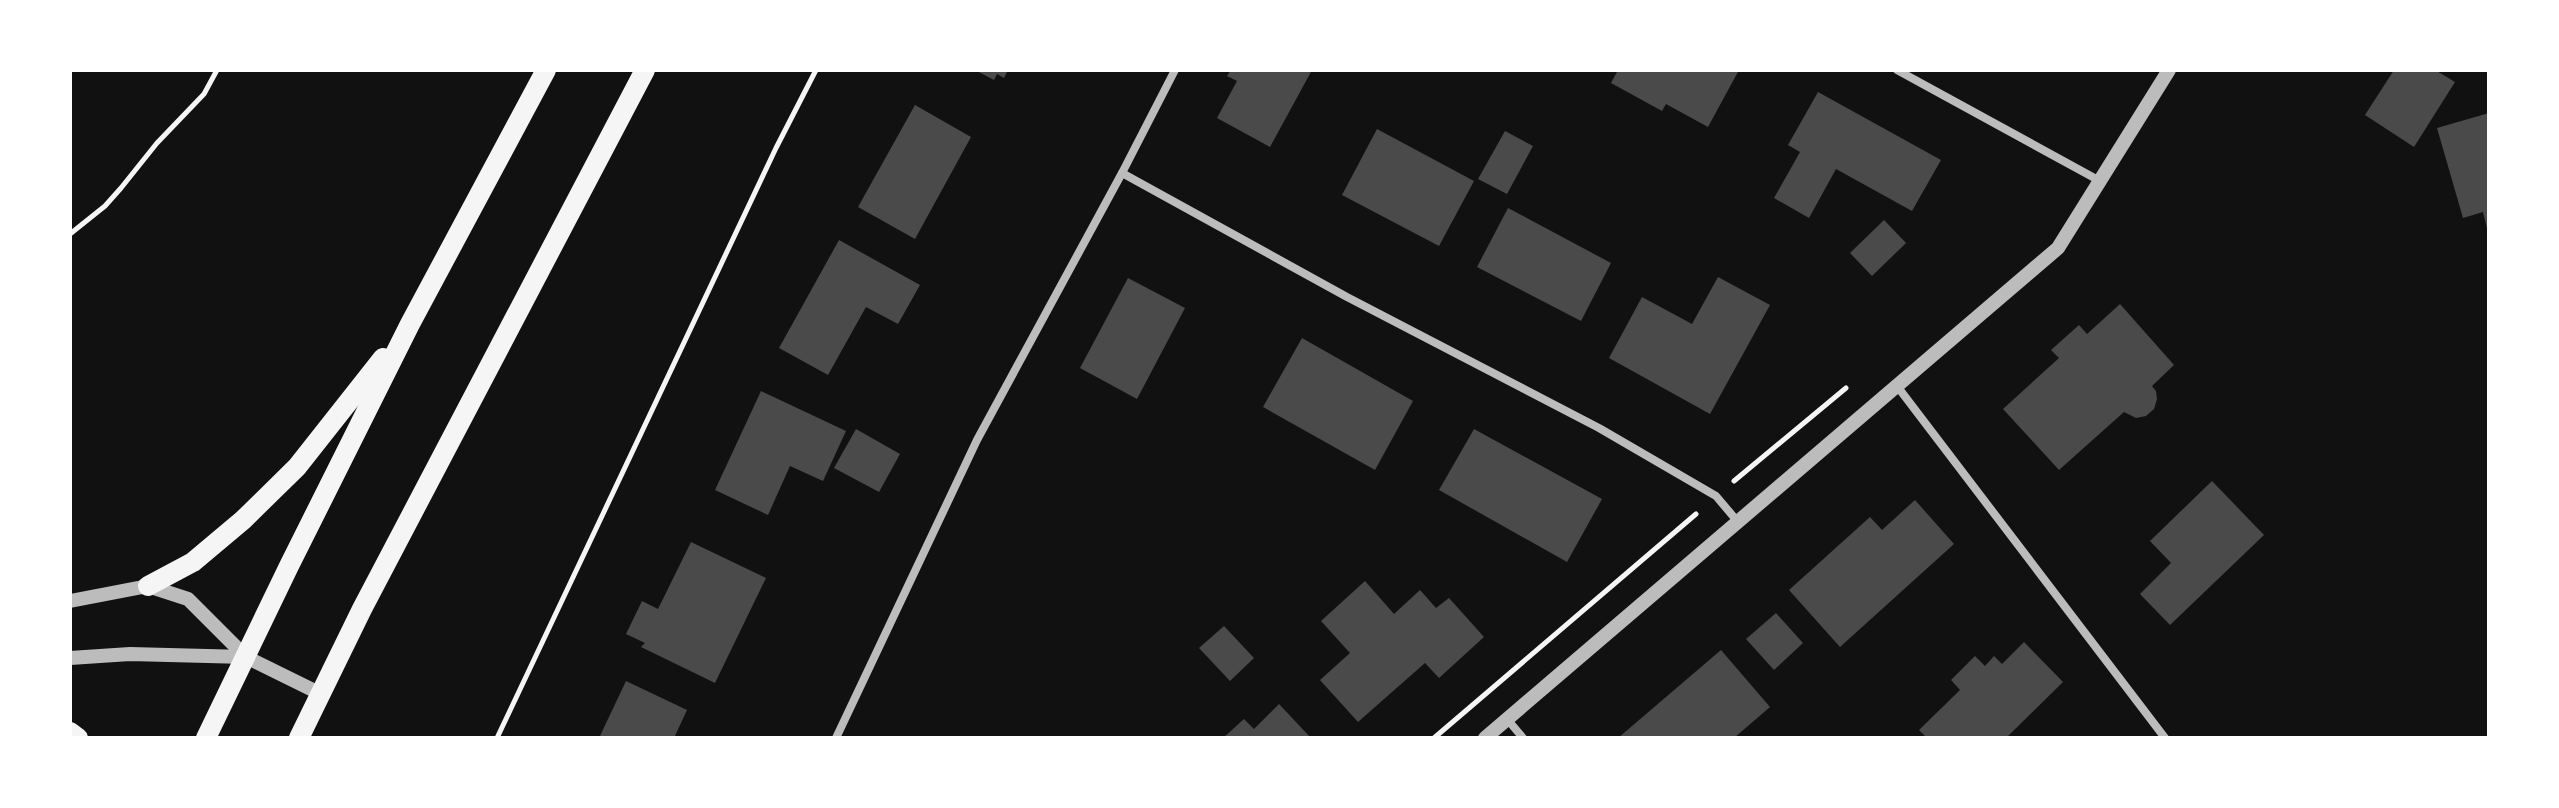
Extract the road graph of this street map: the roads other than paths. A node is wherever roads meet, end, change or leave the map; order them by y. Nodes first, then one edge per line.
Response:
1 (546, 70) edge
2 (645, 70) edge
3 (1175, 70) edge
4 (1897, 70) edge
5 (2169, 70) edge
6 (1122, 173) junction
7 (2101, 181) junction
8 (410, 324) junction
9 (1897, 386) junction
10 (1739, 523) junction
11 (148, 586) junction
12 (70, 601) edge
13 (246, 657) junction
14 (70, 658) edge
15 (321, 694) junction
16 (1507, 719) junction
17 (70, 732) edge
18 (78, 738) edge
19 (206, 738) edge
20 (299, 738) edge
21 (836, 738) edge
22 (1485, 738) edge
23 (1523, 738) edge
24 (2165, 738) edge

1 - 8 main road
2 - 15 main road
3 - 6 street
4 - 7 street
5 - 7 street
6 - 10 street
6 - 21 street
7 - 9 street
8 - 11 main road
8 - 13 main road
9 - 10 street
9 - 24 street
10 - 16 street
11 - 12 street
11 - 13 street
13 - 14 street
13 - 15 street
13 - 19 main road
15 - 20 main road
16 - 22 street
16 - 23 street
17 - 18 main road

